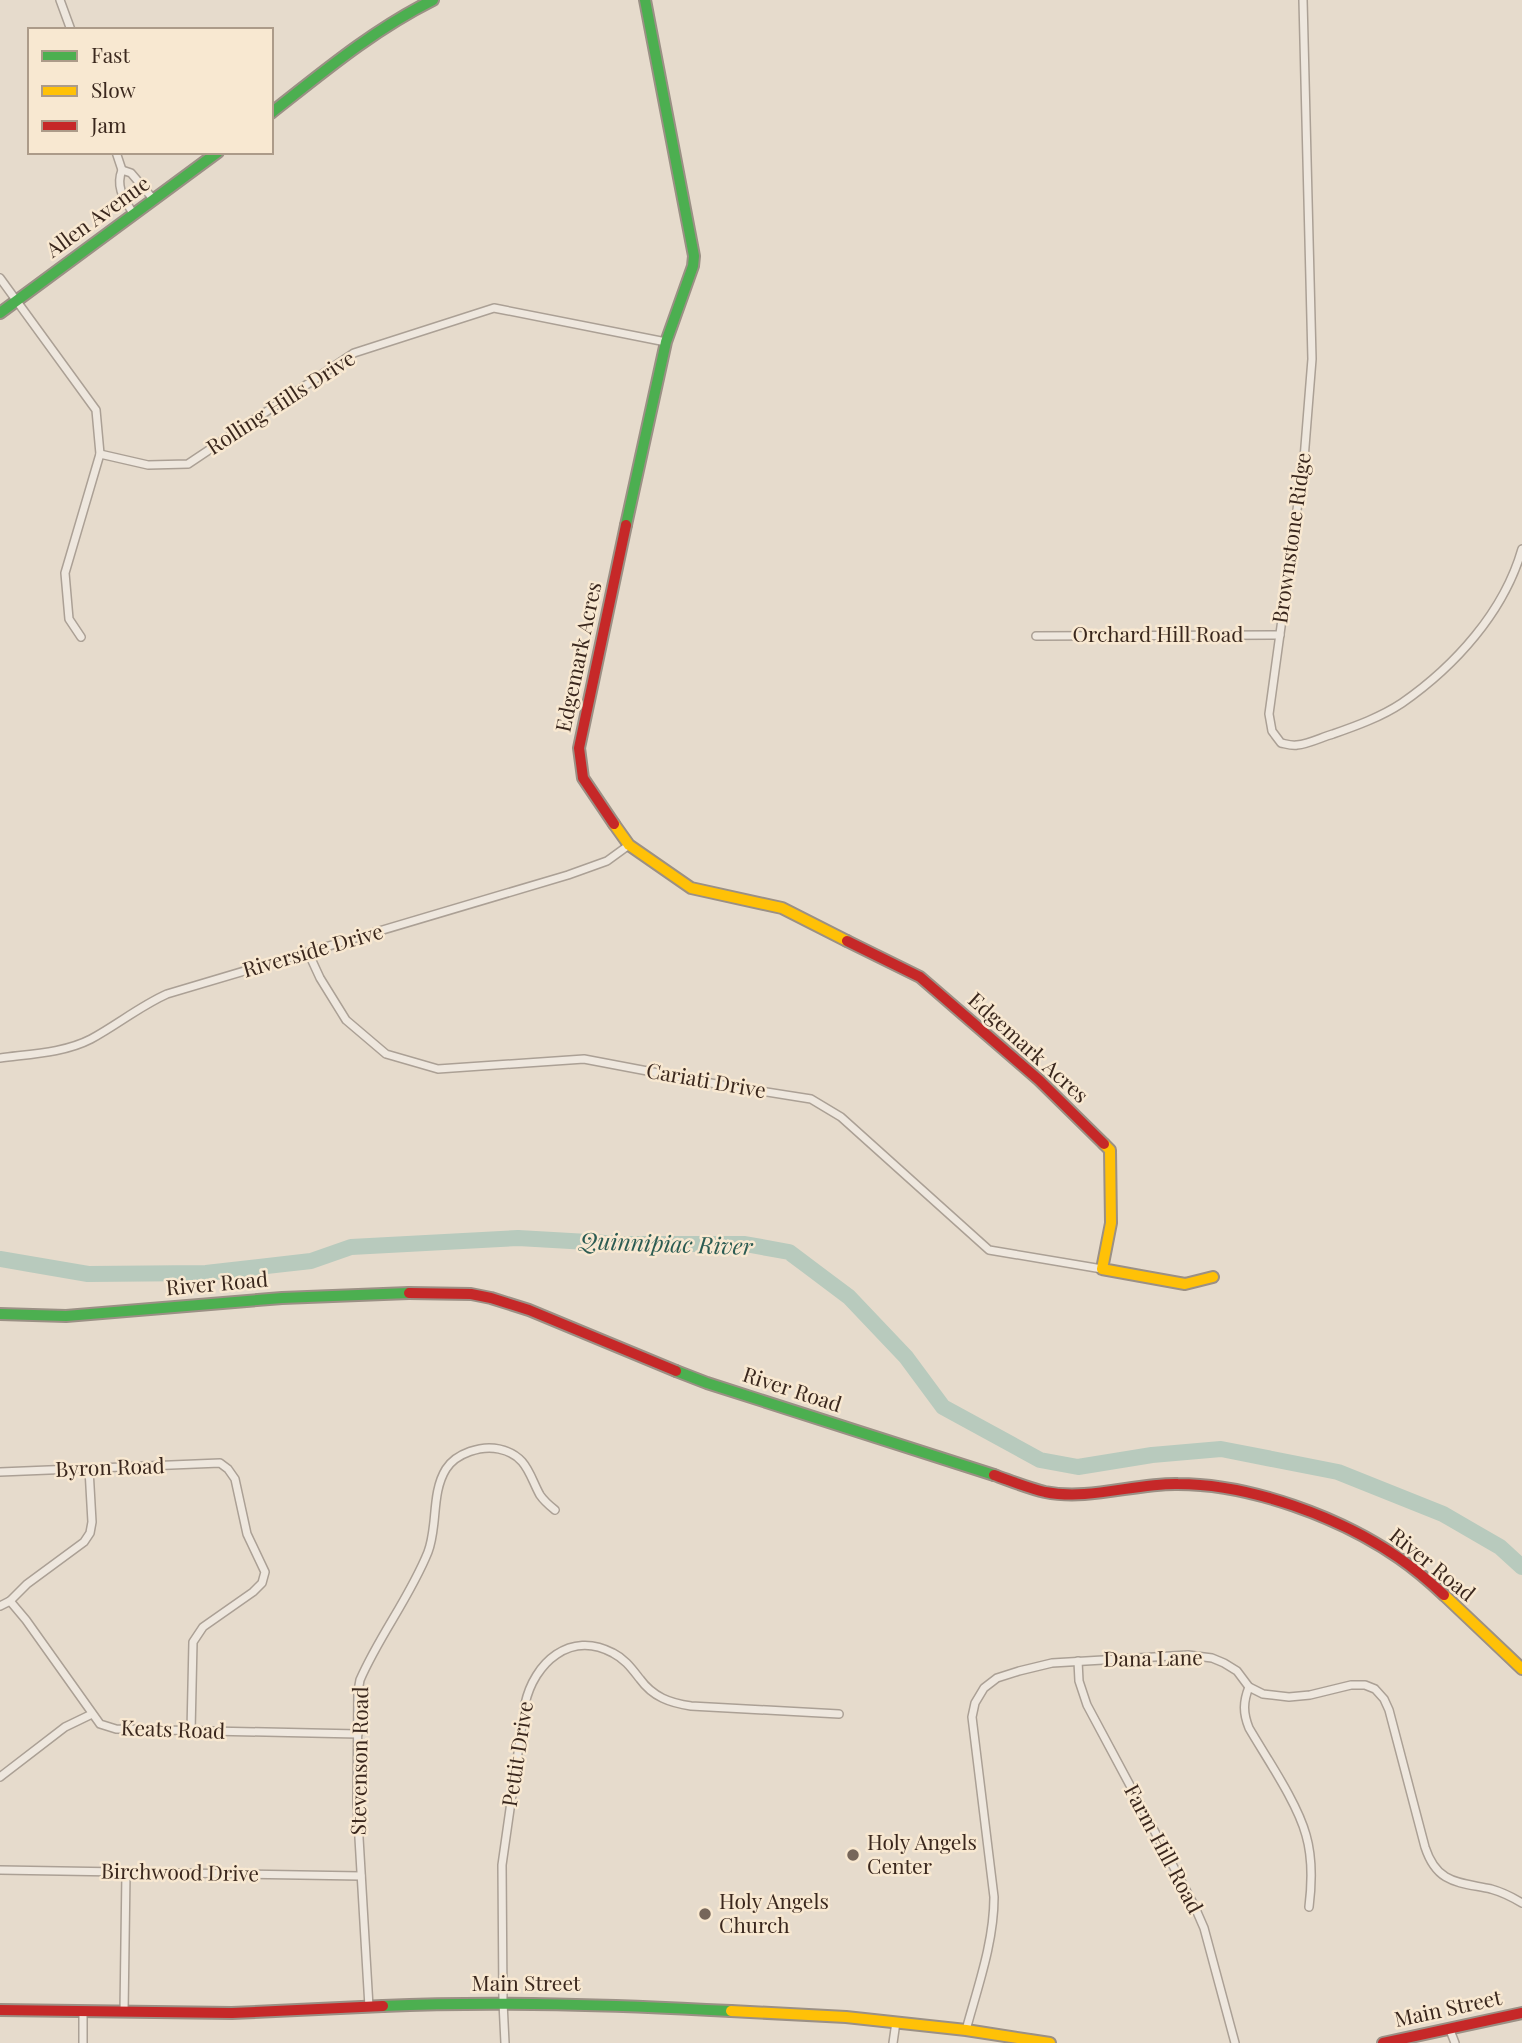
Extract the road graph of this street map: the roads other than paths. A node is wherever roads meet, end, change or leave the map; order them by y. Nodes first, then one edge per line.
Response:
1 (60, 0) edge
2 (433, 0) edge
3 (645, 0) edge
4 (1303, 0) edge
5 (70, 28) edge
6 (273, 111) edge
7 (117, 154) edge
8 (215, 154) edge
9 (122, 170) junction
10 (154, 200) junction
11 (134, 215) junction
12 (0, 278) edge
13 (17, 301) junction
14 (0, 313) edge
15 (666, 342) junction
16 (100, 454) junction
17 (1522, 549) edge
18 (1280, 635) junction
19 (1036, 636) dead end
20 (81, 637) dead end
21 (629, 845) junction
22 (308, 952) junction
23 (0, 1058) edge
24 (1102, 1269) junction
25 (1213, 1277) dead end
26 (0, 1314) edge
27 (89, 1469) junction
28 (0, 1472) edge
29 (555, 1510) dead end
30 (10, 1601) junction
31 (0, 1606) edge
32 (1078, 1661) junction
33 (1522, 1669) edge
34 (1249, 1687) junction
35 (92, 1714) junction
36 (839, 1714) dead end
37 (191, 1731) junction
38 (358, 1734) junction
39 (0, 1777) edge
40 (0, 1870) edge
41 (126, 1872) junction
42 (361, 1876) junction
43 (1522, 1903) edge
44 (1309, 1907) dead end
45 (503, 2002) junction
46 (369, 2007) junction
47 (0, 2010) edge
48 (83, 2011) junction
49 (124, 2012) junction
50 (1522, 2013) edge
51 (896, 2022) junction
52 (966, 2030) junction
53 (1450, 2030) junction
54 (83, 2043) edge
55 (505, 2043) edge
56 (893, 2043) edge
57 (1049, 2043) edge
58 (1235, 2043) edge
59 (1383, 2043) edge
60 (1455, 2043) edge

1 - 5 street
2 - 6 main road
3 - 15 main road, Edgemark Acres
4 - 18 street, Brownstone Ridge
7 - 9 street
8 - 10 main road, Allen Avenue
9 - 10 street
9 - 11 street
10 - 11 main road, Allen Avenue
11 - 13 main road, Allen Avenue
12 - 13 street
13 - 14 main road, Allen Avenue
13 - 16 street
15 - 16 street, Rolling Hills Drive
15 - 21 main road, Edgemark Acres
16 - 20 street
17 - 18 street, Brownstone Ridge
18 - 19 street, Orchard Hill Road
21 - 22 street, Riverside Drive
21 - 24 main road, Edgemark Acres
22 - 23 street, Riverside Drive
22 - 24 street, Cariati Drive
24 - 25 main road
26 - 33 main road, River Road
27 - 28 street, Byron Road
27 - 30 street
27 - 37 street, Byron Road
29 - 38 street, Stevenson Road
30 - 31 street
30 - 35 street, Keats Road
32 - 34 street, Dana Lane
32 - 52 street, Dana Lane
32 - 58 street, Farm Hill Road
34 - 43 street, Dana Lane
34 - 44 street
35 - 37 street, Keats Road
35 - 39 street
36 - 45 street, Pettit Drive
37 - 38 street, Keats Road
38 - 42 street, Stevenson Road
40 - 41 street, Birchwood Drive
41 - 42 street, Birchwood Drive
41 - 49 street
42 - 46 street, Stevenson Road
45 - 46 main road, Main Street
45 - 51 main road, Main Street
45 - 55 street, Pettit Drive
46 - 49 main road, Main Street
47 - 48 main road, Main Street
48 - 49 main road, Main Street
48 - 54 street
50 - 53 main road, Main Street
51 - 52 main road, Main Street
51 - 56 street
52 - 57 main road, Main Street
53 - 59 main road, Main Street
53 - 60 street

